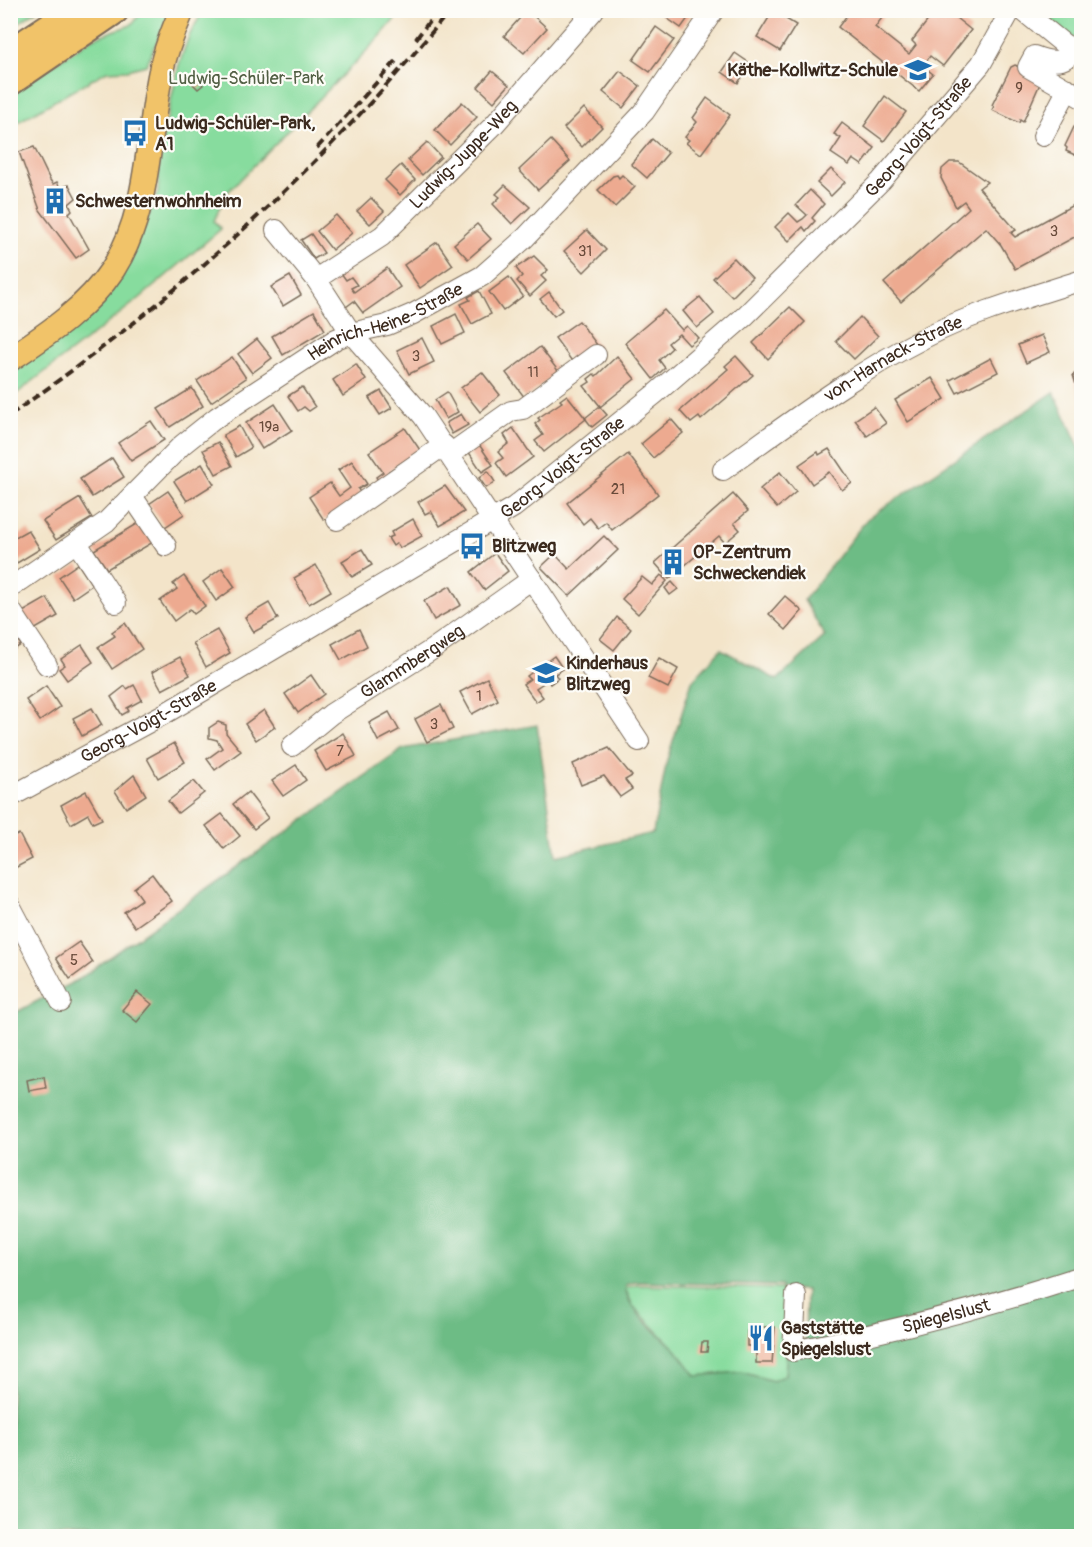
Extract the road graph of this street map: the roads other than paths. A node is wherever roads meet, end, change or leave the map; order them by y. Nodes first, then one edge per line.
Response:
1 (76, 10) edge
2 (114, 10) edge
3 (182, 10) edge
4 (594, 10) edge
5 (714, 10) edge
6 (1011, 10) edge
7 (1022, 10) edge
8 (1078, 50) edge
9 (10, 54) edge
10 (10, 81) edge
11 (1075, 93) edge
12 (1043, 136) dead end
13 (276, 230) dead end
14 (316, 279) junction
15 (1082, 280) edge
16 (351, 333) junction
17 (596, 355) dead end
18 (10, 359) edge
19 (447, 450) junction
20 (723, 470) dead end
21 (132, 496) junction
22 (338, 520) dead end
23 (492, 520) junction
24 (76, 543) junction
25 (166, 546) dead end
26 (532, 579) junction
27 (11, 589) edge
28 (116, 603) dead end
29 (10, 609) edge
30 (47, 665) dead end
31 (639, 741) dead end
32 (292, 746) dead end
33 (10, 797) edge
34 (10, 905) edge
35 (62, 1002) dead end
36 (1082, 1276) edge
37 (796, 1295) dead end

1 - 9 highway
2 - 10 highway
3 - 18 main road
4 - 14 street, Ludwig-Juppe-Weg
5 - 16 street, Heinrich-Heine-Straße
6 - 23 street, Georg-Voigt-Straße
7 - 8 street
8 - 11 street
11 - 12 street
13 - 14 street
14 - 16 street
15 - 20 street, von-Harnack-Straße
16 - 19 street
16 - 21 street, Heinrich-Heine-Straße
17 - 19 street
19 - 22 street
19 - 23 street
21 - 24 street, Heinrich-Heine-Straße
21 - 25 street
23 - 26 street
23 - 33 street, Georg-Voigt-Straße
24 - 27 street, Heinrich-Heine-Straße
24 - 28 street
26 - 31 street
26 - 32 street, Glammbergweg
29 - 30 street
34 - 35 street
36 - 37 street, Spiegelslust

